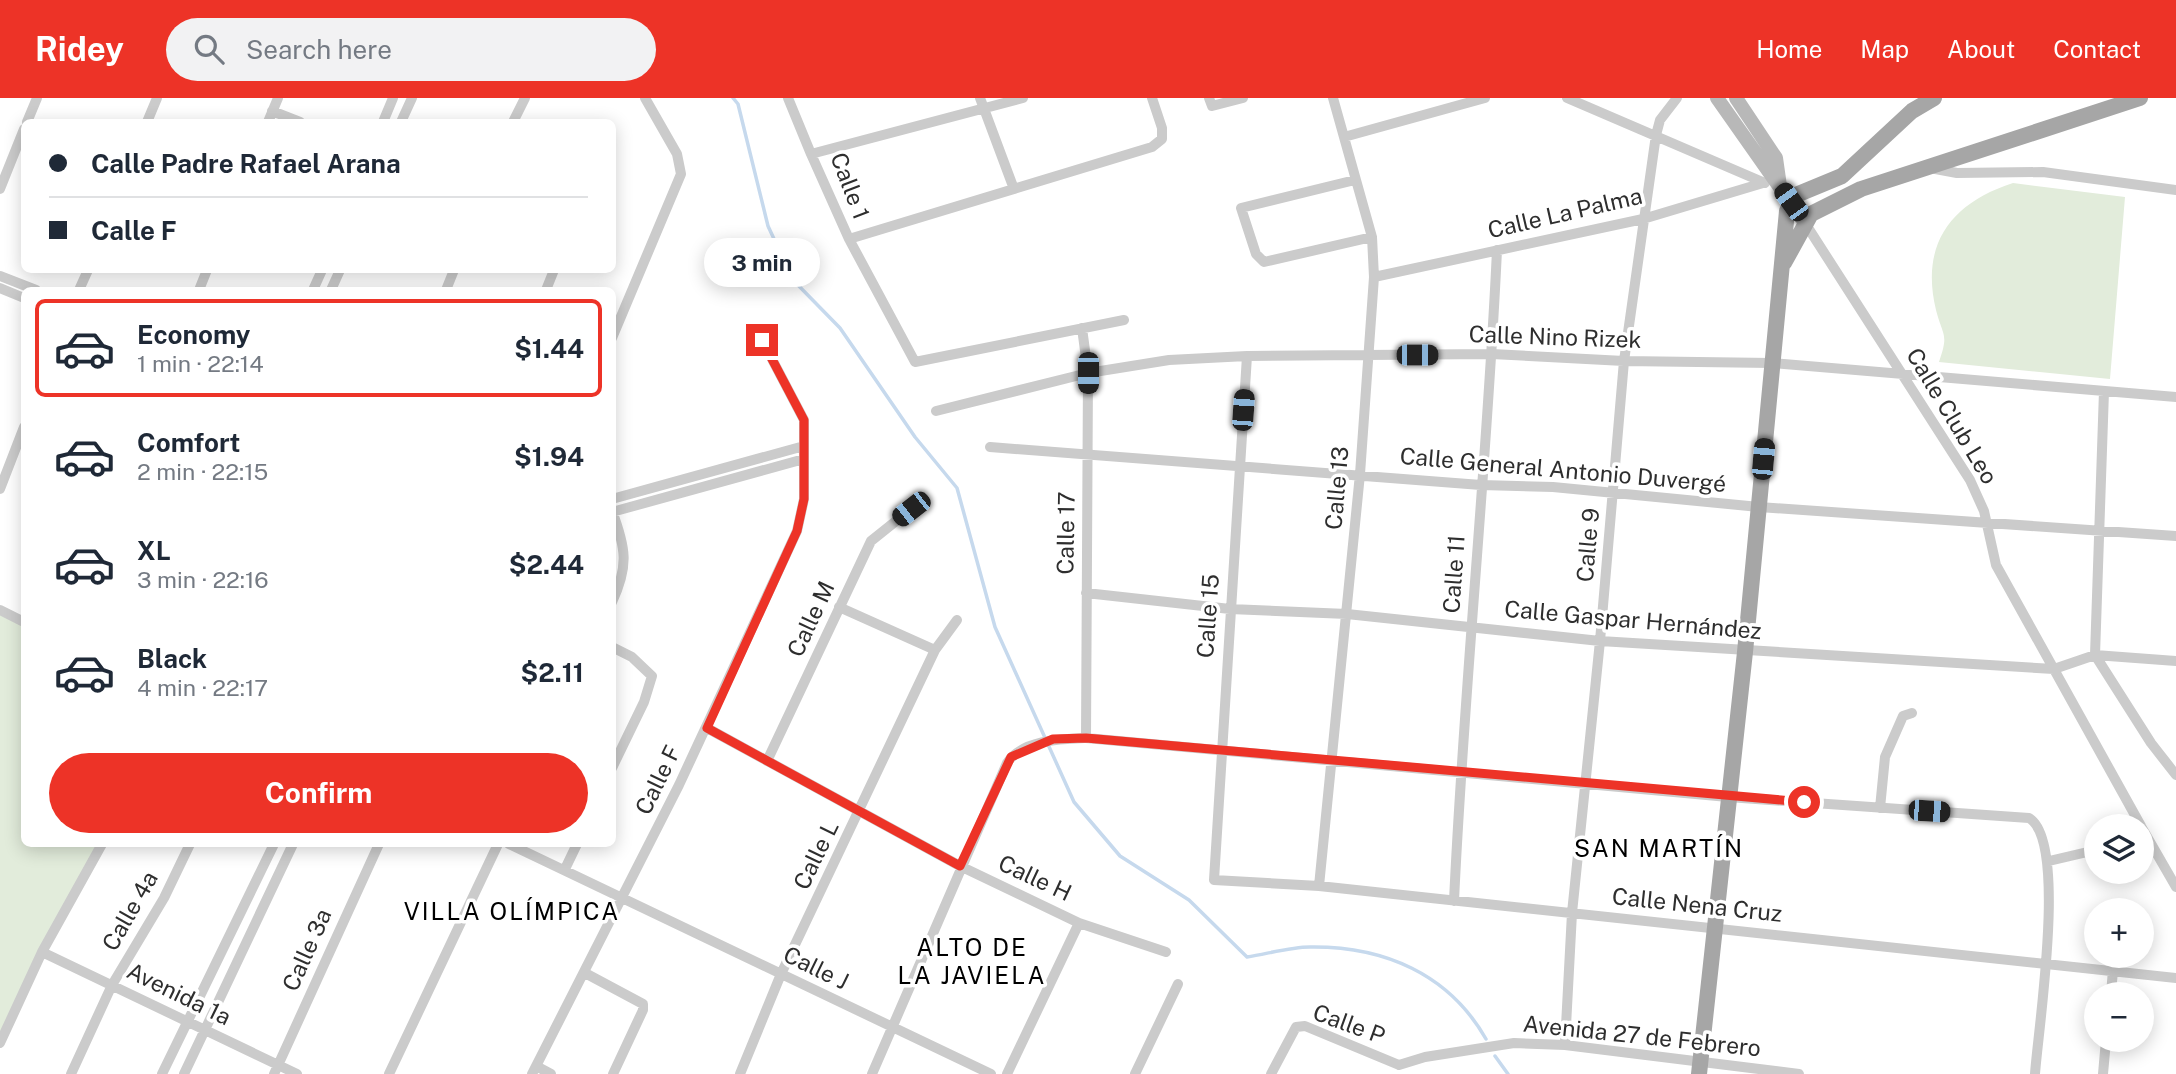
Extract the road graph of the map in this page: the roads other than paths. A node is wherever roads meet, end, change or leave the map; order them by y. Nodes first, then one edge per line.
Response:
1 (37, 98) edge
2 (157, 98) edge
3 (278, 98) edge
4 (393, 98) edge
5 (412, 98) edge
6 (525, 98) edge
7 (645, 98) edge
8 (788, 98) edge
9 (1023, 98) edge
10 (1152, 98) edge
11 (1243, 98) edge
12 (1333, 98) edge
13 (1485, 98) edge
14 (1569, 98) edge
15 (1677, 98) edge
16 (1717, 98) edge
17 (1736, 98) edge
18 (1934, 98) edge
19 (2140, 98) edge
20 (1210, 102) edge
21 (982, 103) edge
22 (270, 117) edge
23 (28, 119) edge
24 (148, 119) edge
25 (384, 119) edge
26 (402, 119) edge
27 (514, 119) edge
28 (1656, 135) junction
29 (21, 136) edge
30 (1344, 137) junction
31 (811, 155) junction
32 (1956, 167) junction
33 (1852, 170) junction
34 (1355, 180) junction
35 (1763, 183) junction
36 (0, 189) edge
37 (1014, 189) junction
38 (1861, 189) junction
39 (2176, 190) edge
40 (1784, 192) junction
41 (1643, 219) junction
42 (1805, 223) junction
43 (1371, 237) junction
44 (849, 239) junction
45 (1497, 250) junction
46 (1784, 263) junction
47 (0, 276) edge
48 (1374, 277) junction
49 (28, 287) edge
50 (0, 288) edge
51 (21, 297) edge
52 (1124, 320) dead end
53 (616, 328) edge
54 (1082, 328) junction
55 (762, 340) dead end
56 (1492, 354) junction
57 (1367, 355) junction
58 (1247, 356) junction
59 (1624, 361) junction
60 (1772, 363) junction
61 (1088, 373) junction
62 (1902, 373) junction
63 (2104, 391) junction
64 (2176, 397) edge
65 (936, 411) dead end
66 (21, 435) edge
67 (804, 446) junction
68 (990, 447) dead end
69 (1088, 454) junction
70 (804, 459) junction
71 (1239, 464) junction
72 (1360, 474) junction
73 (1481, 485) junction
74 (0, 489) edge
75 (1613, 493) junction
76 (616, 498) edge
77 (1759, 507) junction
78 (911, 509) dead end
79 (616, 511) edge
80 (616, 520) edge
81 (1985, 522) junction
82 (2098, 529) junction
83 (2176, 536) edge
84 (616, 593) edge
85 (1086, 593) junction
86 (839, 607) junction
87 (1230, 609) junction
88 (0, 610) edge
89 (1347, 614) junction
90 (21, 620) edge
91 (957, 620) dead end
92 (1472, 627) junction
93 (1600, 641) junction
94 (616, 649) edge
95 (935, 650) junction
96 (1745, 652) junction
97 (2095, 655) junction
98 (2176, 661) edge
99 (2054, 668) junction
100 (1912, 713) dead end
101 (707, 728) junction
102 (1086, 738) junction
103 (1221, 751) junction
104 (616, 760) edge
105 (1331, 760) junction
106 (767, 761) junction
107 (1460, 774) junction
108 (2176, 775) edge
109 (1584, 784) junction
110 (1728, 797) junction
111 (1880, 808) junction
112 (860, 812) junction
113 (2133, 814) edge
114 (101, 847) edge
115 (189, 847) edge
116 (273, 847) edge
117 (292, 847) edge
118 (378, 847) edge
119 (497, 847) edge
120 (515, 847) edge
121 (576, 847) edge
122 (2154, 851) edge
123 (2084, 853) edge
124 (2049, 861) junction
125 (960, 866) junction
126 (565, 870) junction
127 (1214, 880) joint
128 (1319, 886) junction
129 (2176, 887) edge
130 (624, 898) junction
131 (1454, 901) junction
132 (1572, 913) junction
133 (1079, 923) junction
134 (1715, 928) junction
135 (42, 952) junction
136 (1166, 953) dead end
137 (2044, 963) junction
138 (2113, 970) junction
139 (585, 973) junction
140 (781, 974) junction
141 (2176, 978) edge
142 (2112, 982) edge
143 (1178, 984) dead end
144 (112, 985) junction
145 (187, 1021) junction
146 (894, 1028) junction
147 (205, 1029) junction
148 (0, 1043) edge
149 (1565, 1045) junction
150 (2105, 1052) edge
151 (1699, 1068) edge
152 (1395, 1069) edge
153 (276, 1070) edge
154 (534, 1070) edge
155 (71, 1074) edge
156 (162, 1074) edge
157 (184, 1074) edge
158 (297, 1074) edge
159 (389, 1074) edge
160 (551, 1074) edge
161 (613, 1074) edge
162 (740, 1074) edge
163 (872, 1074) edge
164 (991, 1074) edge
165 (1007, 1074) edge
166 (1135, 1074) edge
167 (1271, 1074) edge
168 (1799, 1074) edge
169 (2035, 1074) edge
170 (2103, 1074) edge

1 - 23 street
2 - 24 street
3 - 22 street
4 - 25 street
5 - 26 street
6 - 27 street
7 - 53 street
8 - 31 street
9 - 21 street, Calle 1
10 - 37 street
11 - 20 street
12 - 30 street, Calle 13
13 - 30 street
14 - 28 street
15 - 28 street, Calle 9
16 - 40 street
17 - 40 street
18 - 33 main road
19 - 32 main road
21 - 31 street, Calle 1
21 - 37 street
28 - 35 street
28 - 41 street, Calle 9
29 - 36 street
30 - 34 street, Calle 13
31 - 44 street, Calle 1
32 - 38 main road
32 - 39 street
33 - 38 main road
33 - 40 main road
34 - 43 street, Calle 13
34 - 43 street
35 - 40 street
35 - 41 street, Calle La Palma
37 - 44 street
38 - 42 main road
40 - 42 street
40 - 46 main road
41 - 45 street, Calle La Palma
41 - 59 street, Calle 9
42 - 46 main road
42 - 62 street, Calle Club Leo
43 - 48 street, Calle 13
44 - 54 street, Calle 1
45 - 48 street, Calle La Palma
45 - 56 street, Calle 11
46 - 60 main road
47 - 49 street
48 - 57 street, Calle 13
50 - 51 street
52 - 54 street
54 - 61 street, Calle 17
55 - 67 street, Calle F
56 - 57 street, Calle Nino Rizek
56 - 59 street, Calle Nino Rizek
56 - 73 street, Calle 11
57 - 58 street, Calle Nino Rizek
57 - 72 street, Calle 13
58 - 61 street, Calle Nino Rizek
58 - 71 street, Calle 15
59 - 60 street, Calle Nino Rizek
59 - 75 street, Calle 9
60 - 62 street, Calle Nino Rizek
60 - 77 main road
61 - 65 street, Calle Nino Rizek
61 - 69 street, Calle 17
62 - 63 street, Calle Nino Rizek
62 - 81 street, Calle Club Leo
63 - 64 street, Calle Nino Rizek
63 - 82 street
66 - 74 street
67 - 70 street, Calle F
67 - 76 street
68 - 69 street, Calle General Antonio Duvergé
69 - 71 street, Calle General Antonio Duvergé
69 - 85 street, Calle 17
70 - 79 street
70 - 101 street, Calle F
71 - 72 street, Calle General Antonio Duvergé
71 - 87 street, Calle 15
72 - 73 street, Calle General Antonio Duvergé
72 - 89 street, Calle 13
73 - 75 street, Calle General Antonio Duvergé
73 - 92 street, Calle 11
75 - 77 street, Calle General Antonio Duvergé
75 - 93 street, Calle 9
77 - 81 street, Calle General Antonio Duvergé
77 - 96 main road
78 - 86 street, Calle M
80 - 84 street
81 - 82 street, Calle General Antonio Duvergé
81 - 99 street, Calle Club Leo
82 - 83 street, Calle General Antonio Duvergé
82 - 97 street
85 - 87 street, Calle Gaspar Hernández
85 - 102 street, Calle 17
86 - 95 street
86 - 106 street, Calle M
87 - 89 street, Calle Gaspar Hernández
87 - 103 street, Calle 15
88 - 90 street
89 - 92 street, Calle Gaspar Hernández
89 - 105 street, Calle 13
91 - 95 street, Calle L
92 - 93 street, Calle Gaspar Hernández
92 - 107 street, Calle 11
93 - 96 street, Calle Gaspar Hernández
93 - 109 street, Calle 9
94 - 104 street
95 - 112 street, Calle L
96 - 99 street, Calle Gaspar Hernández
96 - 110 main road
97 - 98 street, Calle Gaspar Hernández
97 - 99 street, Calle Gaspar Hernández
97 - 108 street
99 - 113 street, Calle Club Leo
100 - 111 street
101 - 106 street, Calle H
101 - 130 street, Calle F
102 - 103 street
102 - 125 street
103 - 105 street
103 - 127 street, Calle 15
105 - 107 street
105 - 128 street, Calle 13
106 - 112 street, Calle H
107 - 109 street
107 - 131 street, Calle 11
109 - 110 street
109 - 132 street, Calle 9
110 - 111 street
110 - 134 main road
111 - 124 street
112 - 125 street, Calle H
112 - 140 street, Calle L
114 - 135 street
115 - 144 street, Calle 4a
116 - 145 street
117 - 147 street
118 - 153 street, Calle 3a
119 - 159 street
120 - 126 street, Calle J
121 - 126 street
122 - 129 street, Calle Club Leo
123 - 124 street
124 - 137 street
125 - 133 street, Calle H
125 - 146 street
126 - 130 street, Calle J
127 - 128 street, Calle Nena Cruz
128 - 131 street, Calle Nena Cruz
130 - 139 street, Calle F
130 - 140 street, Calle J
131 - 132 street, Calle Nena Cruz
132 - 134 street, Calle Nena Cruz
132 - 149 street, Calle 9
133 - 136 street, Calle H
133 - 165 street
134 - 137 street, Calle Nena Cruz
134 - 151 main road
135 - 144 street, Avenida 1a
135 - 148 street
137 - 138 street, Calle Nena Cruz
137 - 169 street
138 - 141 street, Calle Nena Cruz
138 - 142 street
139 - 154 street, Calle F
139 - 161 street
140 - 146 street, Calle J
140 - 162 street, Calle L
143 - 166 street
144 - 145 street, Avenida 1a
144 - 155 street, Calle 4a
145 - 147 street, Avenida 1a
145 - 156 street
146 - 163 street
146 - 164 street, Calle J
147 - 153 street, Avenida 1a
147 - 157 street
149 - 151 street, Avenida 27 de Febrero
149 - 152 street, Avenida 27 de Febrero
150 - 170 street
151 - 168 street, Avenida 27 de Febrero
152 - 167 street, Calle P
153 - 158 street, Avenida 1a
154 - 160 street

